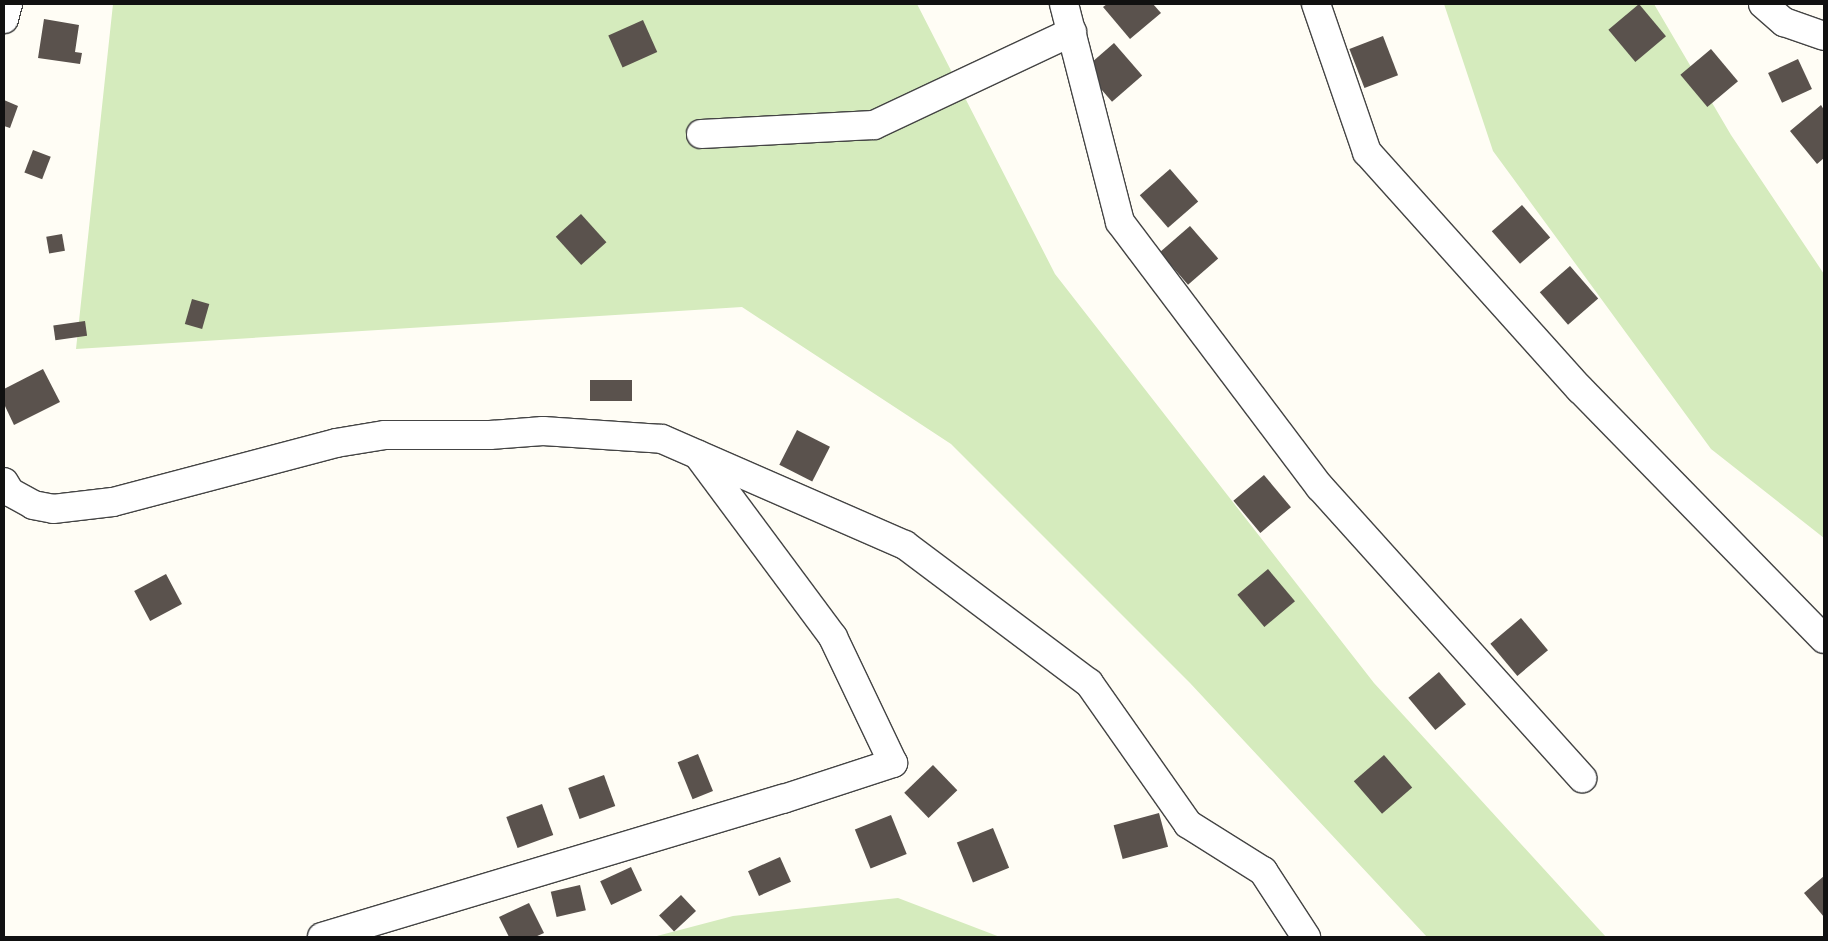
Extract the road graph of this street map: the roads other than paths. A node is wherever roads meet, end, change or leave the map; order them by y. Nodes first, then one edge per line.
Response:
1 (8, 4) edge
2 (1064, 4) edge
3 (1316, 4) edge
4 (1763, 4) edge
5 (4, 19) edge
6 (1072, 32) junction
7 (1824, 36) edge
8 (701, 134) dead end
9 (698, 454) junction
10 (4, 482) edge
11 (1824, 639) edge
12 (1582, 778) dead end
13 (322, 937) edge
14 (1306, 937) edge

1 - 5 lane
2 - 6 lane
3 - 11 lane
4 - 7 lane
6 - 8 lane
6 - 12 lane
9 - 10 lane
9 - 13 lane
9 - 14 lane

